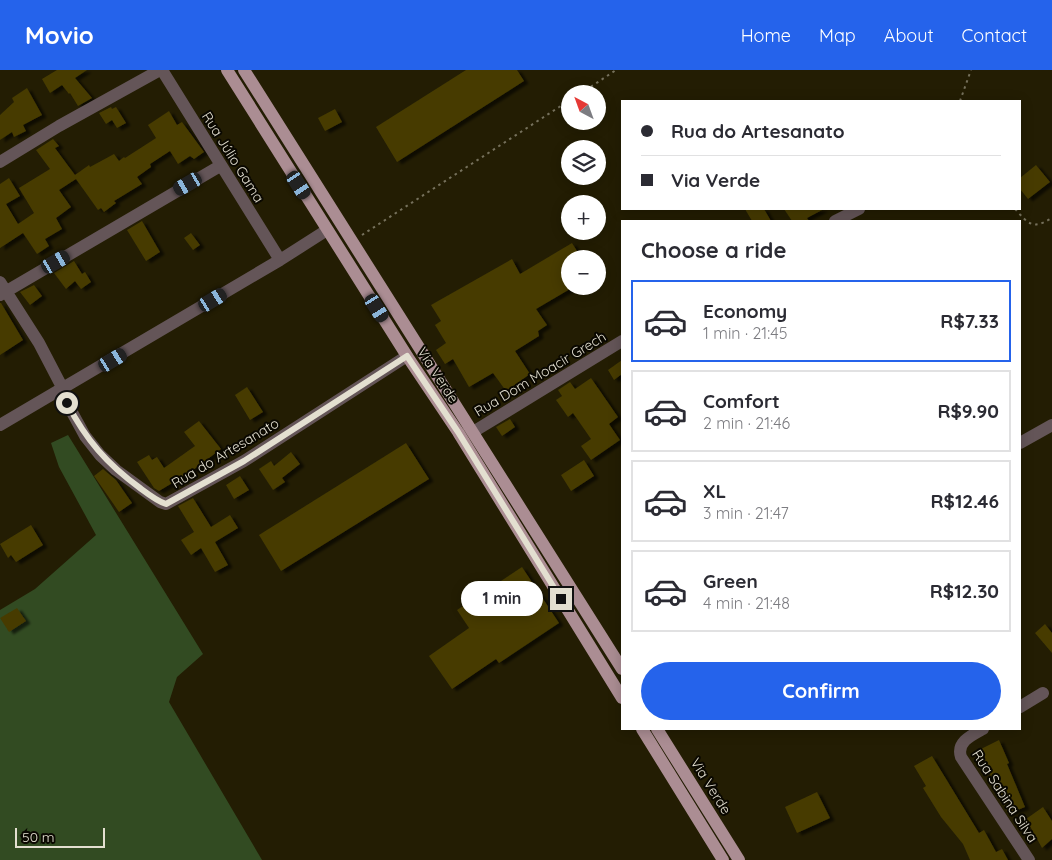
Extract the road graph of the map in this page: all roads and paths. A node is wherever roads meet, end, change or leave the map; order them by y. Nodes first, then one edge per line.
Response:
1 (161, 70) edge
2 (227, 70) edge
3 (244, 70) edge
4 (616, 70) edge
5 (971, 70) edge
6 (594, 85) edge
7 (960, 100) edge
8 (561, 106) edge
9 (0, 162) edge
10 (220, 166) junction
11 (856, 210) edge
12 (1017, 210) edge
13 (1052, 218) edge
14 (838, 220) edge
15 (327, 230) junction
16 (352, 242) junction
17 (280, 260) junction
18 (2, 290) edge
19 (621, 342) edge
20 (407, 356) junction
21 (63, 389) junction
22 (0, 425) edge
23 (1052, 426) edge
24 (473, 432) junction
25 (1021, 442) edge
26 (618, 652) edge
27 (621, 665) edge
28 (1044, 693) dead end
29 (621, 696) edge
30 (1021, 706) edge
31 (643, 730) edge
32 (658, 730) edge
33 (981, 730) edge
34 (723, 860) edge
35 (739, 860) edge
36 (1029, 860) edge

1 - 9 street
1 - 10 street, Rua Júlio Gama
2 - 15 main road, Via Verde
3 - 16 main road, Via Verde
4 - 6 path
5 - 7 path
8 - 16 path
10 - 17 street, Rua Júlio Gama
10 - 18 street
11 - 14 street
12 - 13 path
15 - 17 street
15 - 20 main road, Via Verde
16 - 24 main road, Via Verde
17 - 21 street
18 - 21 street
19 - 24 street, Rua Dom Moacir Grech
20 - 21 street, Rua do Artesanato
20 - 29 main road, Via Verde
21 - 22 street
23 - 25 street
24 - 26 main road, Via Verde
26 - 27 main road, Via Verde
28 - 30 street
31 - 34 main road, Via Verde
32 - 35 main road, Via Verde
33 - 36 street, Rua Sabina Silva

